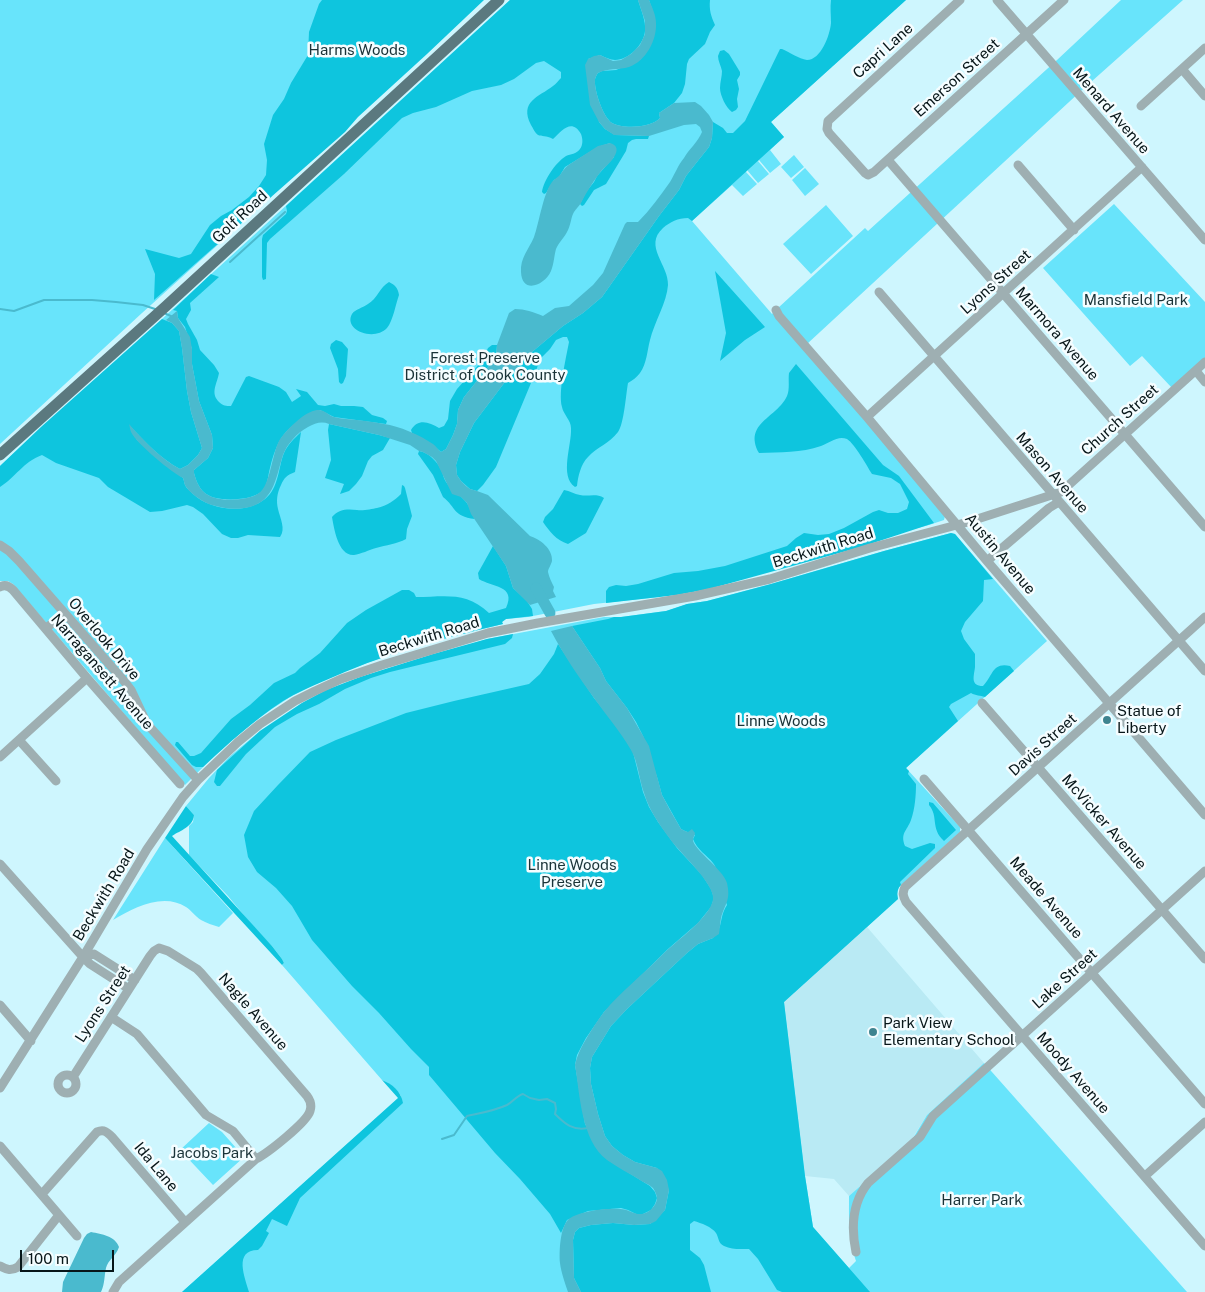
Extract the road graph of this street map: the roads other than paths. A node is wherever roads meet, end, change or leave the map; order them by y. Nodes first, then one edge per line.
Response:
1 (499, 0) edge
2 (960, 0) edge
3 (997, 0) edge
4 (1064, 0) edge
5 (1026, 34) junction
6 (1205, 48) edge
7 (1182, 69) junction
8 (1205, 96) edge
9 (1141, 106) dead end
10 (888, 160) junction
11 (1018, 165) dead end
12 (1142, 167) junction
13 (868, 175) joint
14 (1074, 230) junction
15 (1205, 240) edge
16 (879, 292) dead end
17 (1004, 294) junction
18 (776, 310) dead end
19 (934, 357) junction
20 (1205, 362) edge
21 (1196, 371) junction
22 (1205, 382) edge
23 (867, 417) junction
24 (1125, 434) junction
25 (0, 455) edge
26 (1052, 495) junction
27 (1059, 502) junction
28 (957, 524) junction
29 (1205, 527) edge
30 (0, 545) edge
31 (988, 561) junction
32 (0, 587) edge
33 (65, 614) junction
34 (1205, 617) edge
35 (46, 628) junction
36 (1179, 641) junction
37 (1205, 671) edge
38 (87, 678) junction
39 (982, 703) dead end
40 (1110, 704) junction
41 (19, 740) junction
42 (0, 757) edge
43 (1039, 767) junction
44 (924, 779) dead end
45 (198, 780) junction
46 (56, 781) dead end
47 (180, 784) dead end
48 (1205, 815) edge
49 (969, 830) junction
50 (0, 864) edge
51 (1205, 871) edge
52 (903, 895) joint
53 (1162, 910) junction
54 (159, 948) joint
55 (83, 958) junction
56 (1205, 959) edge
57 (1092, 972) junction
58 (135, 980) junction
59 (129, 989) junction
60 (0, 1005) edge
61 (111, 1017) junction
62 (1022, 1036) junction
63 (31, 1041) junction
64 (73, 1077) dead end
65 (0, 1088) edge
66 (1205, 1104) edge
67 (1205, 1122) edge
68 (0, 1146) edge
69 (256, 1159) junction
70 (1144, 1176) junction
71 (42, 1194) junction
72 (59, 1215) junction
73 (185, 1222) junction
74 (77, 1236) dead end
75 (1205, 1246) edge
76 (856, 1252) dead end
77 (0, 1266) edge
78 (113, 1292) edge

1 - 25 main road, Golf Road
2 - 13 street, Capri Lane
3 - 5 street, Menard Avenue
4 - 5 street, Emerson Street
5 - 10 street, Emerson Street
5 - 12 street, Menard Avenue
6 - 7 street
7 - 8 street
7 - 9 street
10 - 13 street, Emerson Street
10 - 17 street, Marmora Avenue
11 - 14 street
12 - 14 street, Lyons Street
12 - 15 street, Menard Avenue
14 - 17 street, Lyons Street
16 - 19 street, Mason Avenue
17 - 19 street, Lyons Street
17 - 24 street, Marmora Avenue
18 - 23 street, Austin Avenue
19 - 23 street, Lyons Street
19 - 26 street, Mason Avenue
20 - 21 street, Church Street
21 - 22 street
21 - 24 street, Church Street
23 - 28 street, Austin Avenue
24 - 26 street, Church Street
24 - 29 street, Marmora Avenue
26 - 27 street, Mason Avenue
26 - 28 street, Beckwith Road
27 - 31 street
27 - 36 street, Mason Avenue
28 - 31 street, Austin Avenue
28 - 45 street, Beckwith Road
30 - 33 street, Overlook Drive
31 - 40 street, Austin Avenue
32 - 35 street, Narragansett Avenue
33 - 35 street
33 - 45 street, Overlook Drive
34 - 36 street, Davis Street
35 - 38 street, Narragansett Avenue
36 - 37 street, Mason Avenue
36 - 40 street, Davis Street
38 - 41 street
38 - 47 street, Narragansett Avenue
39 - 43 street, McVicker Avenue
40 - 43 street, Davis Street
40 - 48 street, Austin Avenue
41 - 42 street
41 - 46 street
43 - 49 street, Davis Street
43 - 53 street, McVicker Avenue
44 - 49 street, Meade Avenue
45 - 55 street, Beckwith Road
49 - 52 street, Davis Street
49 - 57 street, Meade Avenue
50 - 55 street
51 - 53 street, Lake Street
52 - 62 street, Moody Avenue
53 - 56 street, McVicker Avenue
53 - 57 street, Lake Street
54 - 58 street, Lyons Street
54 - 69 street, Nagle Avenue
55 - 58 street
55 - 59 street
55 - 63 street, Beckwith Road
57 - 62 street, Lake Street
57 - 66 street, Meade Avenue
58 - 59 street, Lyons Street
59 - 61 street, Lyons Street
60 - 63 street
61 - 64 street, Lyons Street
61 - 69 street
62 - 70 street, Moody Avenue
62 - 76 street, Lake Street
63 - 65 street, Beckwith Road
67 - 70 street
68 - 71 street
69 - 73 street
70 - 75 street, Moody Avenue
71 - 72 street
71 - 73 street, Ida Lane
72 - 74 street
72 - 77 street
73 - 78 street

